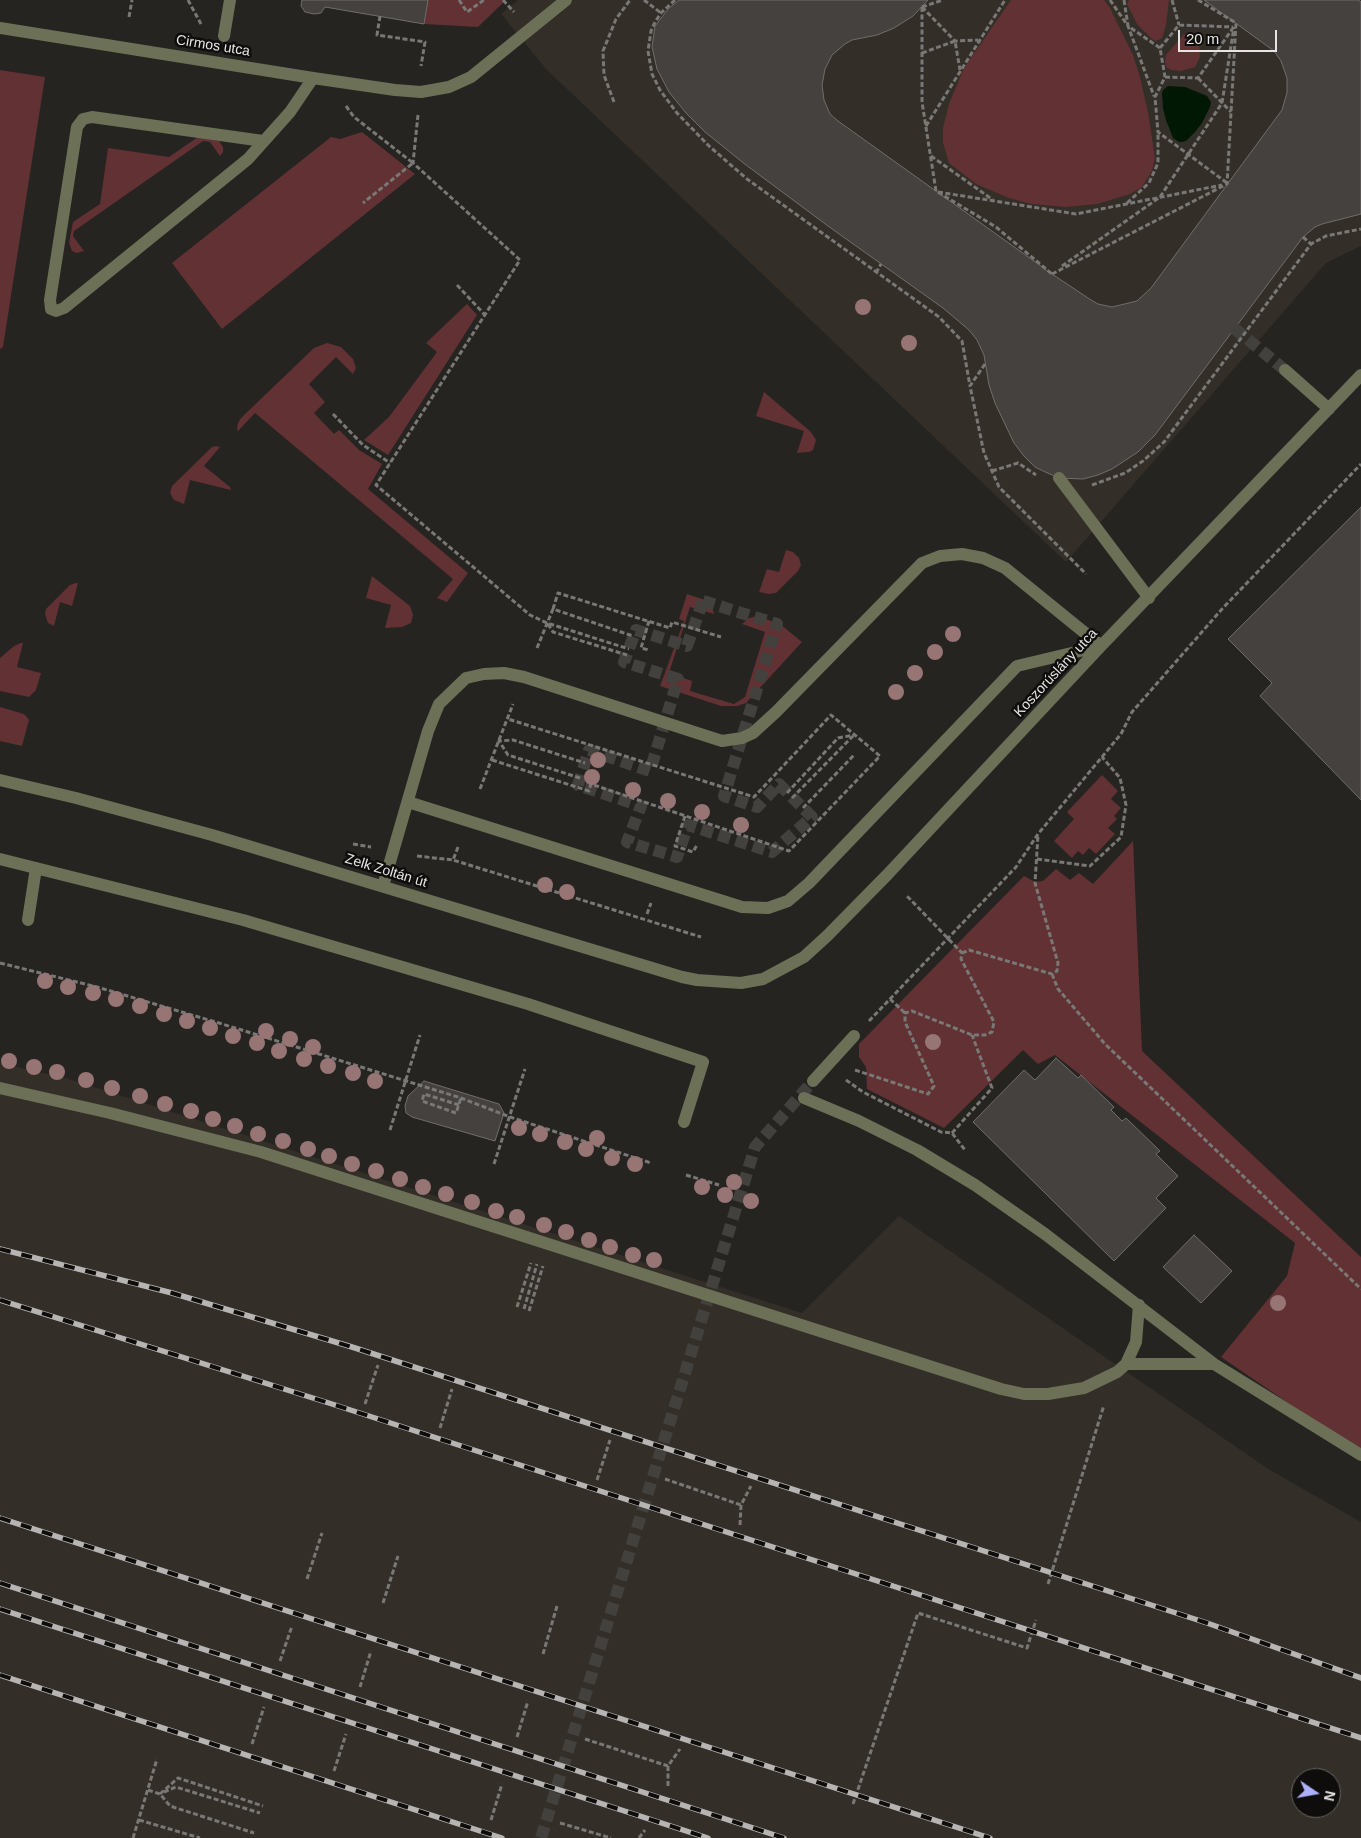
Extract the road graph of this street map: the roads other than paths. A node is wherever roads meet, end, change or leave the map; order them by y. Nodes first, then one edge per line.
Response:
1 (230, 0) edge
2 (566, 0) edge
3 (0, 28) edge
4 (224, 36) dead end
5 (319, 79) junction
6 (263, 141) junction
7 (1285, 370) tunnel mouth
8 (1361, 375) edge
9 (1329, 409) junction
10 (1059, 478) dead end
11 (1148, 598) junction
12 (1101, 646) junction
13 (0, 780) edge
14 (408, 802) junction
15 (0, 859) edge
16 (36, 868) junction
17 (383, 886) junction
18 (28, 920) dead end
19 (763, 979) joint
20 (854, 1036) dead end
21 (813, 1081) tunnel mouth
22 (0, 1088) edge
23 (804, 1098) dead end
24 (684, 1122) dead end
25 (1139, 1305) junction
26 (1214, 1364) junction
27 (1122, 1368) junction
28 (1361, 1455) edge

1 - 4 street
2 - 5 street, Cirmos utca
3 - 5 street, Cirmos utca
5 - 6 street
6 - 6 street
7 - 9 street
8 - 9 street, Koszorúslány utca
9 - 11 street, Koszorúslány utca
10 - 11 street
11 - 12 street, Koszorúslány utca
12 - 14 street
12 - 14 street
12 - 19 street, Koszorúslány utca
13 - 17 street, Zelk Zoltán út
14 - 17 street
15 - 16 street
16 - 18 street
16 - 24 street
17 - 19 street, Zelk Zoltán út
20 - 21 street
22 - 27 street
23 - 25 street
25 - 26 street
25 - 27 street
26 - 27 street
26 - 28 street

